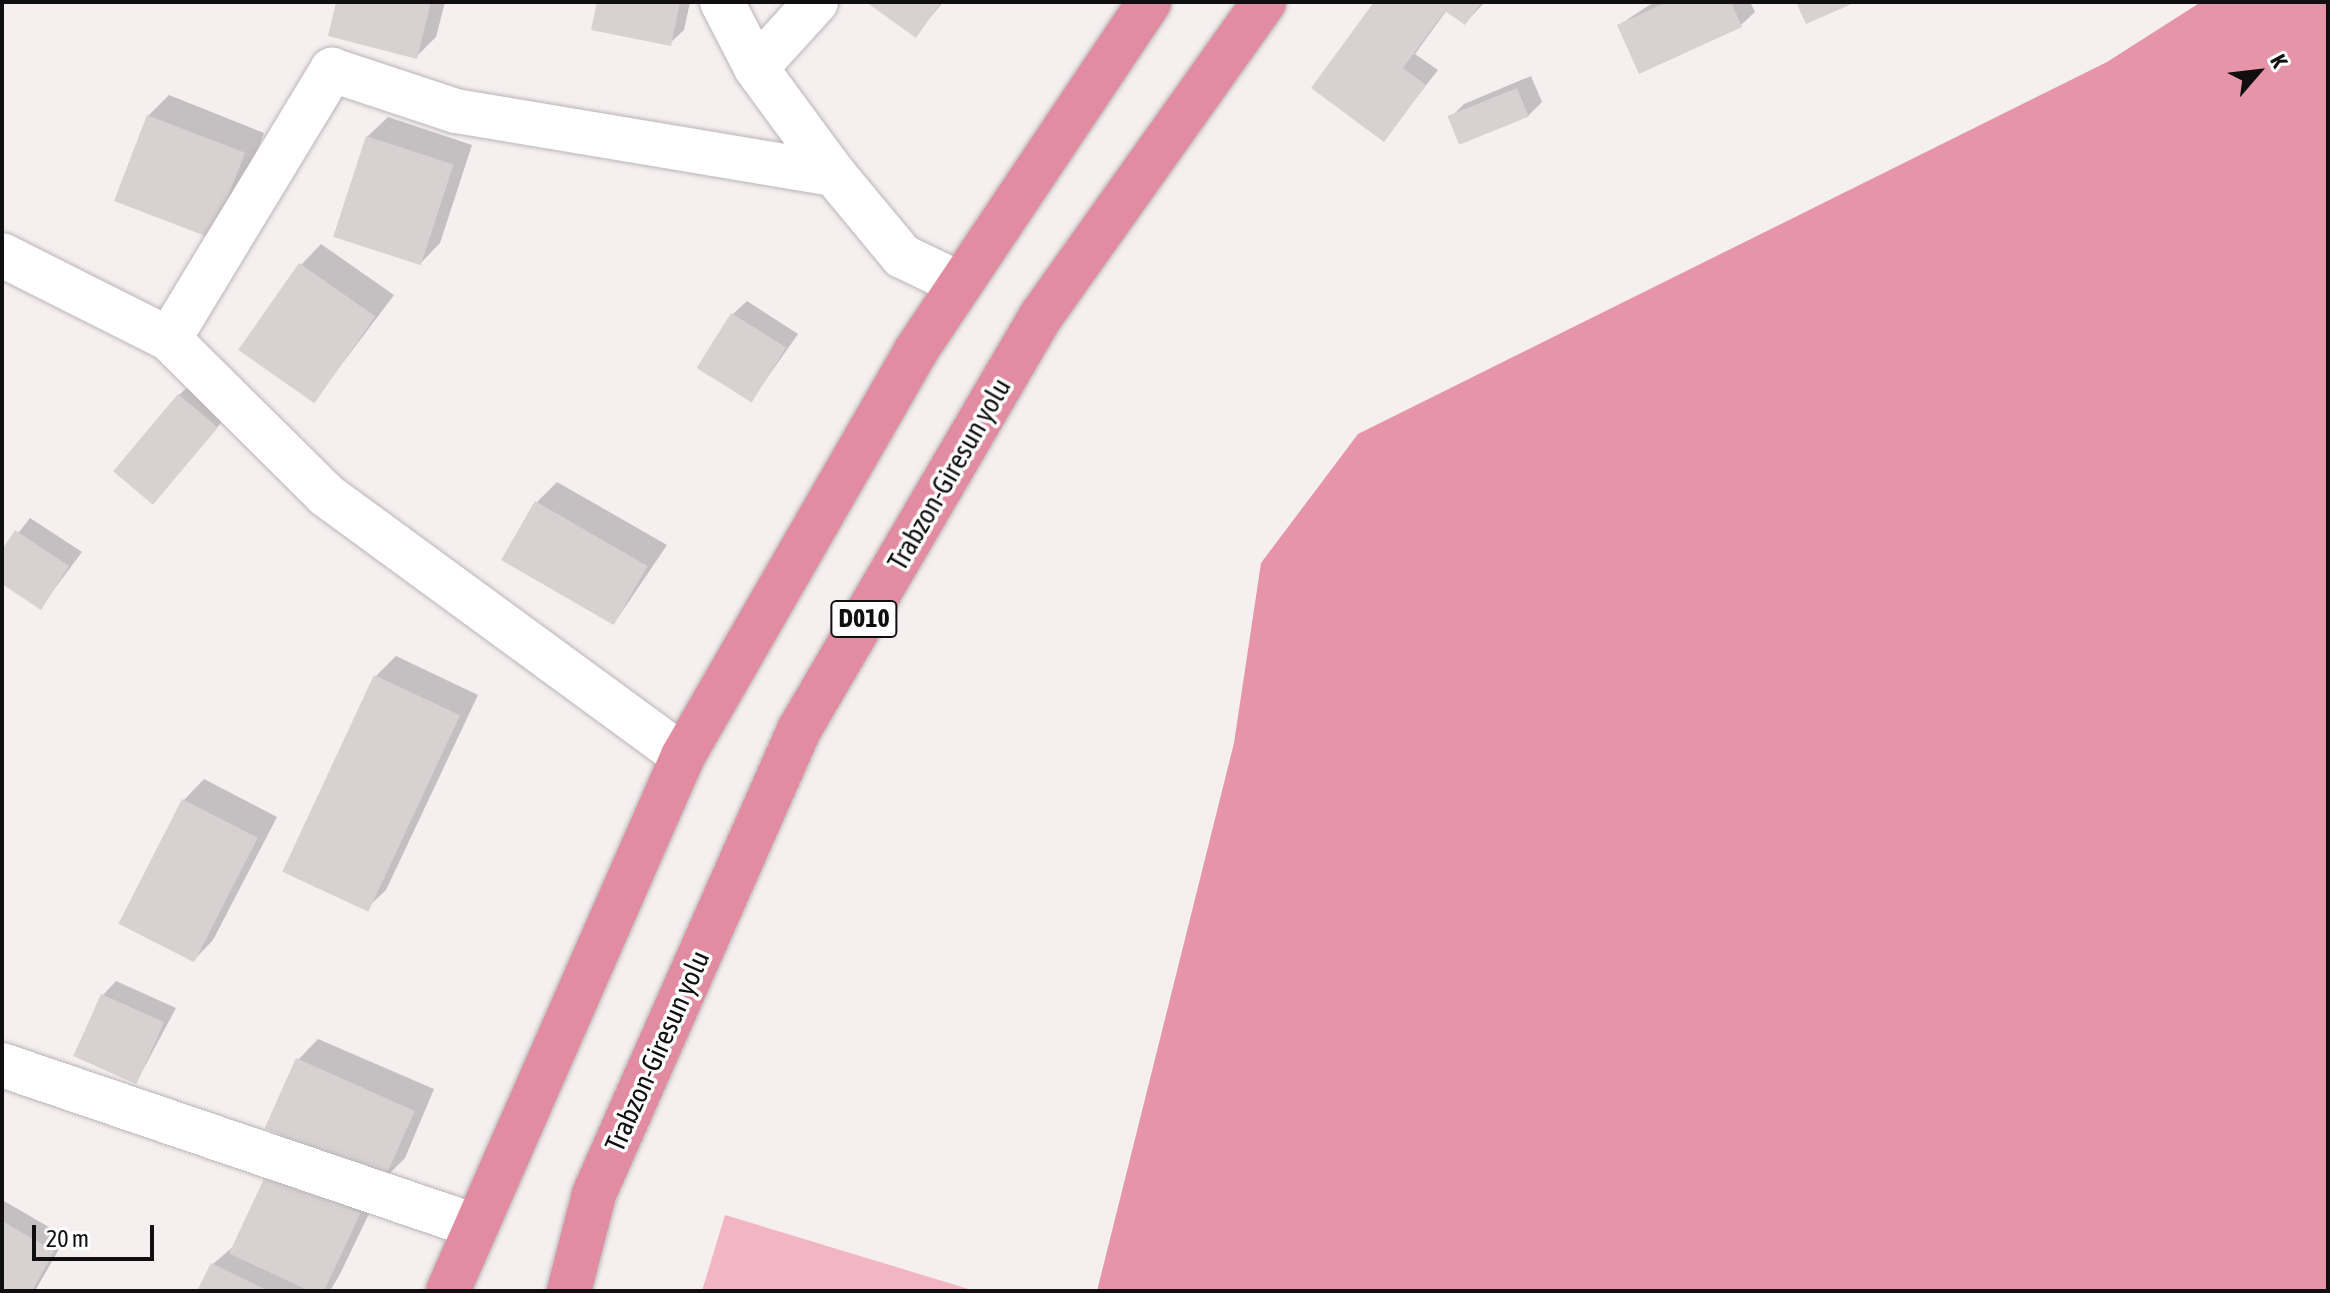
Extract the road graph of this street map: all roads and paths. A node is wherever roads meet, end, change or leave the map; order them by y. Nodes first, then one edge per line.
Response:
1 (722, 2) edge
2 (816, 2) edge
3 (1149, 2) edge
4 (1264, 2) edge
5 (756, 68) junction
6 (834, 174) junction
7 (2, 255) edge
8 (960, 284) junction
9 (169, 339) junction
10 (683, 756) junction
11 (2, 1065) edge
12 (472, 1225) junction
13 (448, 1291) edge
14 (569, 1291) edge

1 - 5 street
2 - 5 street
3 - 8 highway
4 - 14 highway, Trabzon-Giresun yolu / D010
5 - 6 street
6 - 8 street
6 - 9 street
7 - 9 street
8 - 10 highway
9 - 10 street
10 - 12 highway
11 - 12 street
12 - 13 highway

